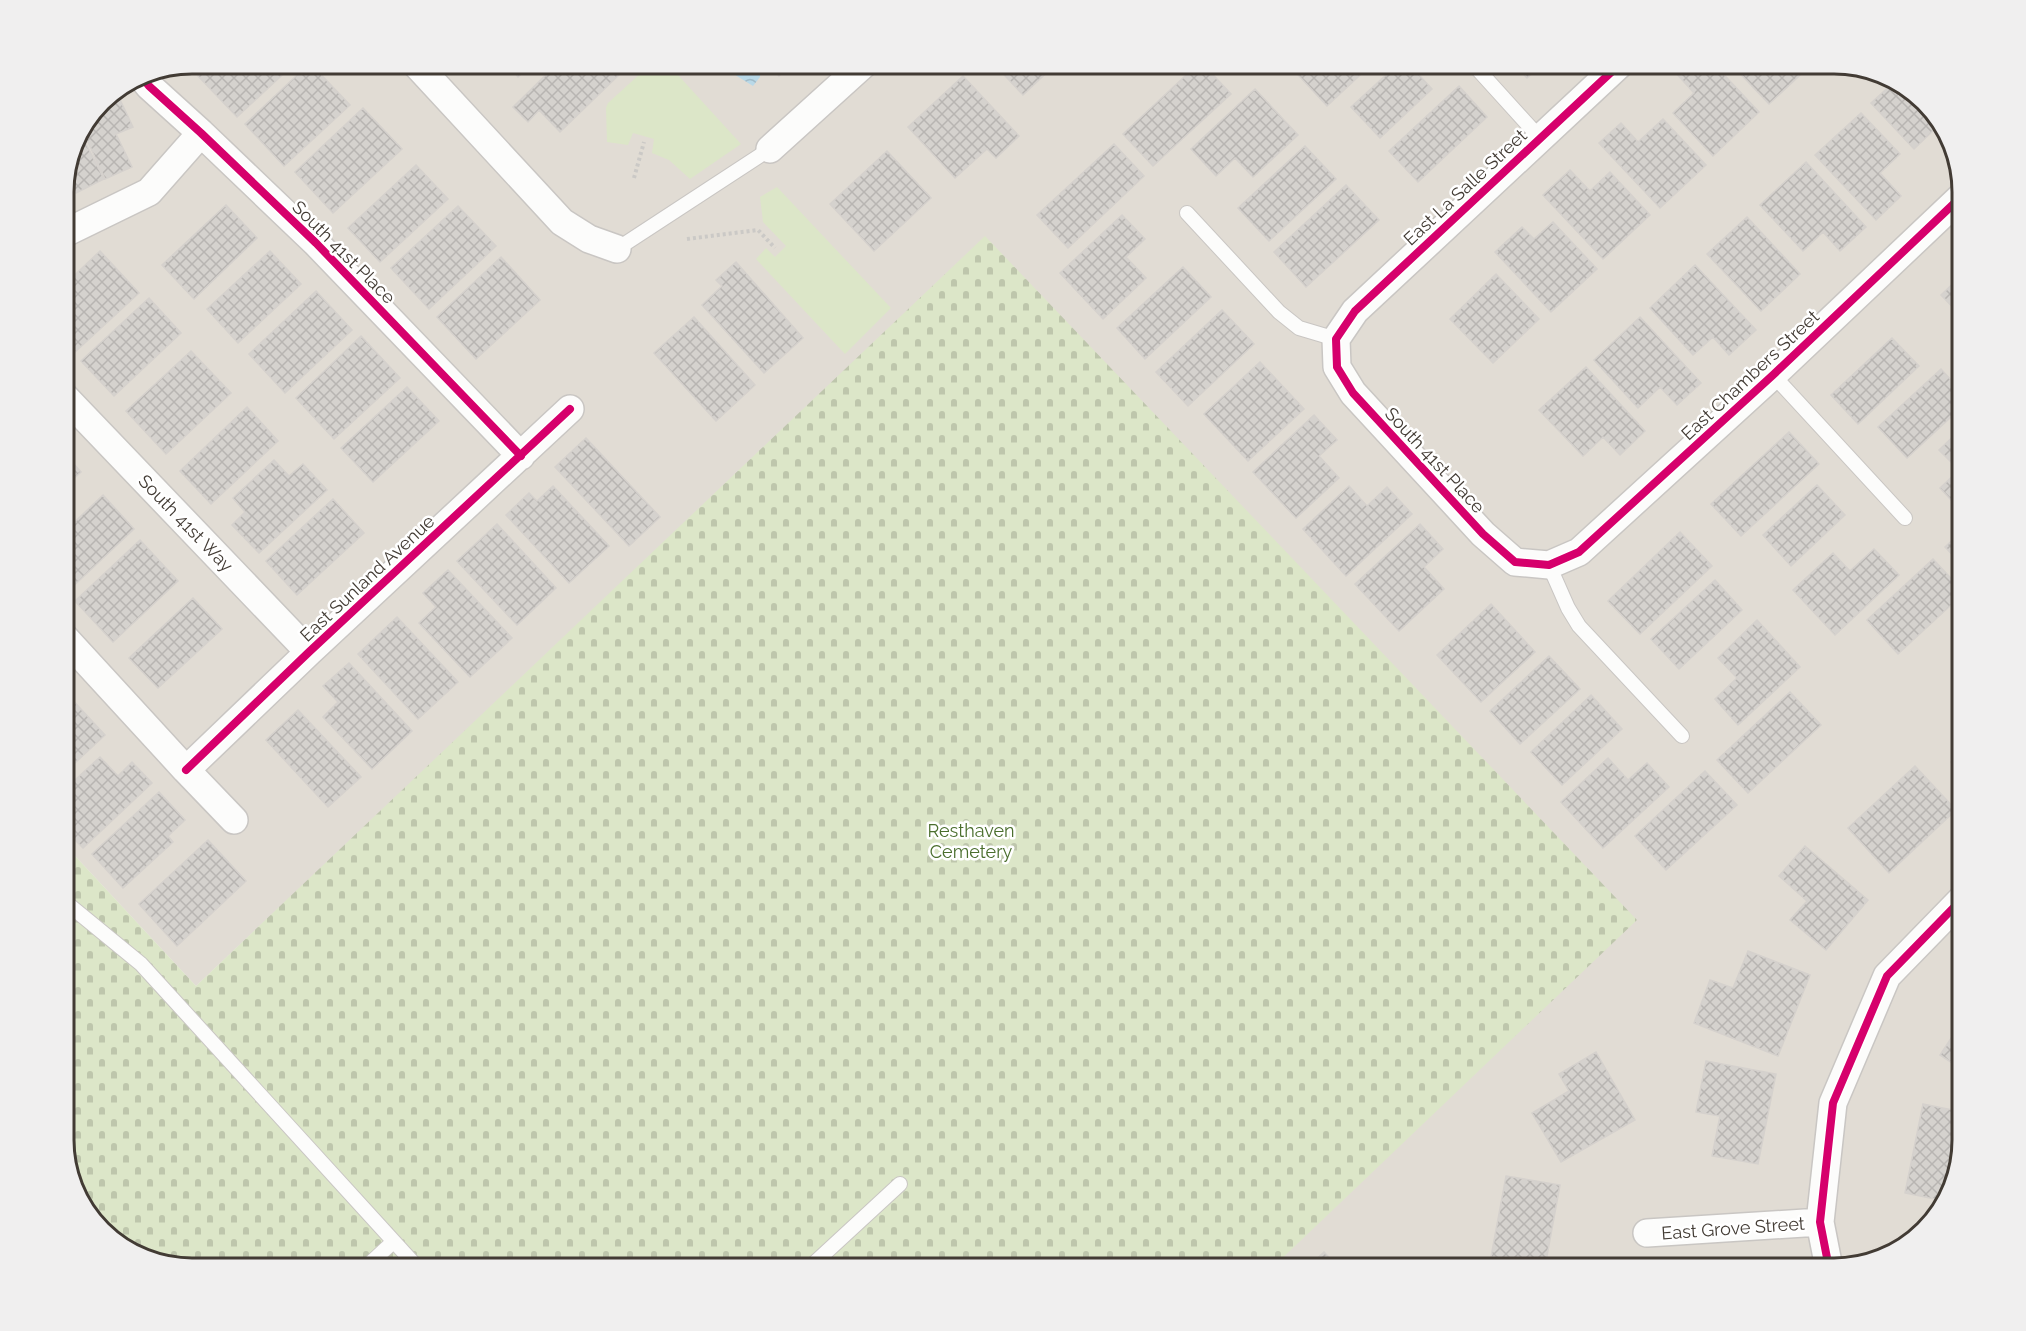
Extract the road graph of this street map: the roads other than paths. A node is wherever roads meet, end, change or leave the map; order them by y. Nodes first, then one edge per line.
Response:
1 (425, 74) edge
2 (852, 74) edge
3 (1482, 74) edge
4 (1609, 74) edge
5 (147, 83) edge
6 (201, 133) junction
7 (1540, 138) junction
8 (770, 149) joint
9 (1952, 205) edge
10 (1187, 213) dead end
11 (74, 229) edge
12 (617, 249) joint
13 (1336, 339) junction
14 (1773, 375) junction
15 (74, 406) edge
16 (570, 409) dead end
17 (521, 456) junction
18 (1905, 519) dead end
19 (1549, 565) junction
20 (74, 648) edge
21 (309, 652) junction
22 (1682, 736) dead end
23 (186, 770) junction
24 (234, 820) dead end
25 (74, 909) edge
26 (1952, 909) edge
27 (900, 1184) dead end
28 (1820, 1222) junction
29 (1647, 1233) dead end
30 (393, 1242) junction
31 (376, 1258) edge
32 (408, 1258) edge
33 (820, 1258) edge
34 (1827, 1258) edge

1 - 12 street
2 - 8 street
3 - 7 lane
4 - 7 street, East La Salle Street
5 - 6 street, South 41st Place
6 - 11 street
6 - 17 street, South 41st Place
7 - 13 street, East La Salle Street
8 - 12 lane
9 - 14 street, East Chambers Street
10 - 13 lane
13 - 19 street, South 41st Place
14 - 18 lane
14 - 19 street, East Chambers Street
15 - 21 street, South 41st Way
16 - 17 street, East Sunland Avenue
17 - 21 street, East Sunland Avenue
19 - 22 lane
20 - 23 street
21 - 23 street, East Sunland Avenue
23 - 24 street
25 - 30 lane
26 - 28 street, East Grove Street
27 - 33 lane
28 - 29 street, East Grove Street
28 - 34 street, East Grove Street
30 - 31 lane
30 - 32 lane

